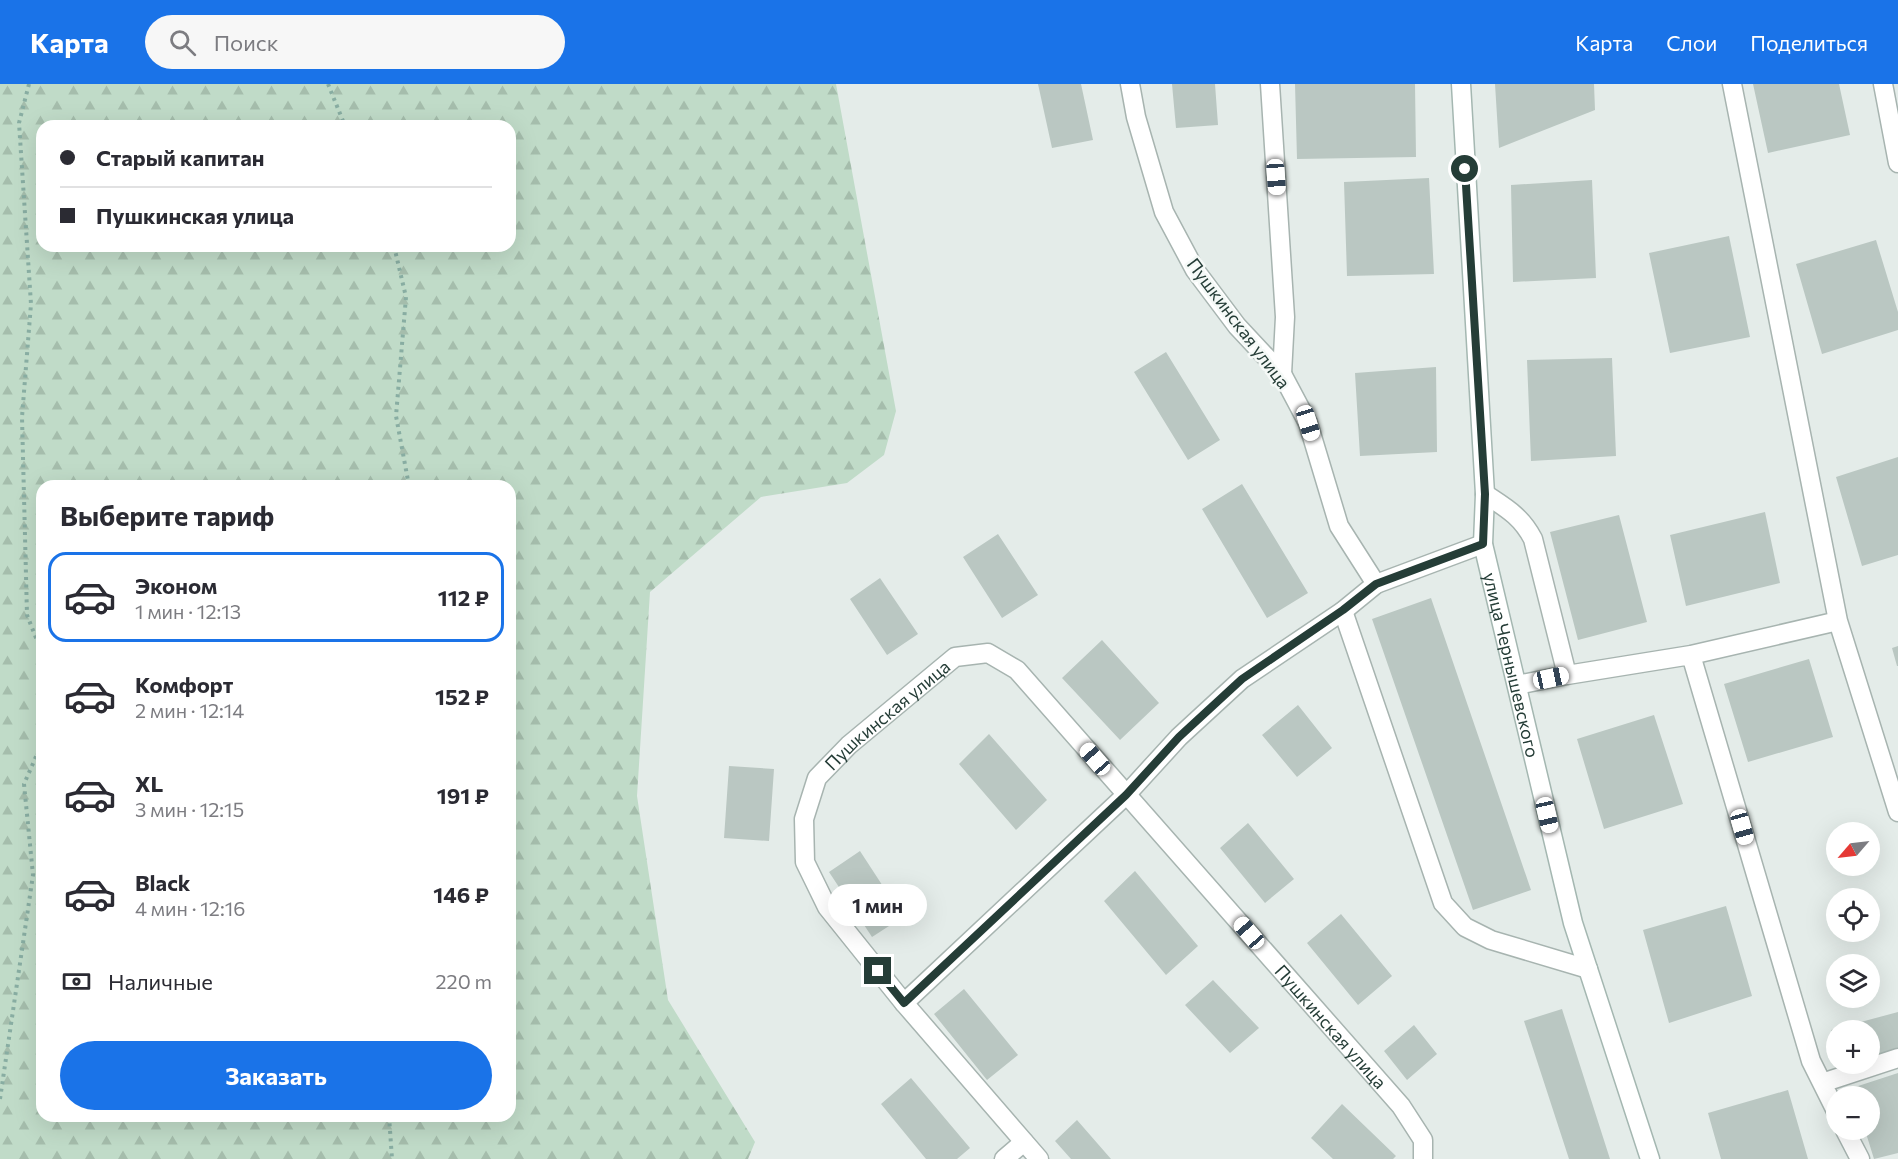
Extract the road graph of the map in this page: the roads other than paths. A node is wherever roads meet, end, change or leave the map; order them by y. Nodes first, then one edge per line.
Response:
1 (1130, 84) edge
2 (1270, 84) edge
3 (1461, 84) edge
4 (1732, 84) edge
5 (1883, 84) edge
6 (1898, 163) edge
7 (1282, 374) junction
8 (1485, 494) junction
9 (1483, 544) junction
10 (1376, 584) junction
11 (1343, 610) junction
12 (1838, 621) junction
13 (1691, 655) junction
14 (1567, 675) junction
15 (1517, 685) junction
16 (1126, 795) junction
17 (1898, 812) edge
18 (1588, 969) junction
19 (904, 1003) junction
20 (1898, 1058) edge
21 (1822, 1083) junction
22 (1826, 1091) edge
23 (1850, 1140) edge
24 (1024, 1142) junction
25 (1004, 1159) edge
26 (1039, 1159) edge
27 (1423, 1159) edge
28 (1650, 1159) edge
29 (1860, 1159) edge

1 - 7 street, Пушкинская улица
2 - 7 street
3 - 8 street, улица Чернышевского
4 - 12 street
5 - 6 street
7 - 10 street, Пушкинская улица
8 - 9 street, улица Чернышевского
8 - 14 street
9 - 10 street
9 - 15 street, улица Чернышевского
10 - 11 street
11 - 16 street
11 - 18 street
12 - 13 street
12 - 17 street
13 - 14 street
13 - 21 street
14 - 15 street
15 - 18 street, улица Чернышевского
16 - 19 street
16 - 19 street, Пушкинская улица
16 - 27 street, Пушкинская улица
18 - 28 street, улица Чернышевского
19 - 24 street, Пушкинская улица
20 - 21 street
21 - 22 street
23 - 29 street
24 - 25 street
24 - 26 street, Пушкинская улица

